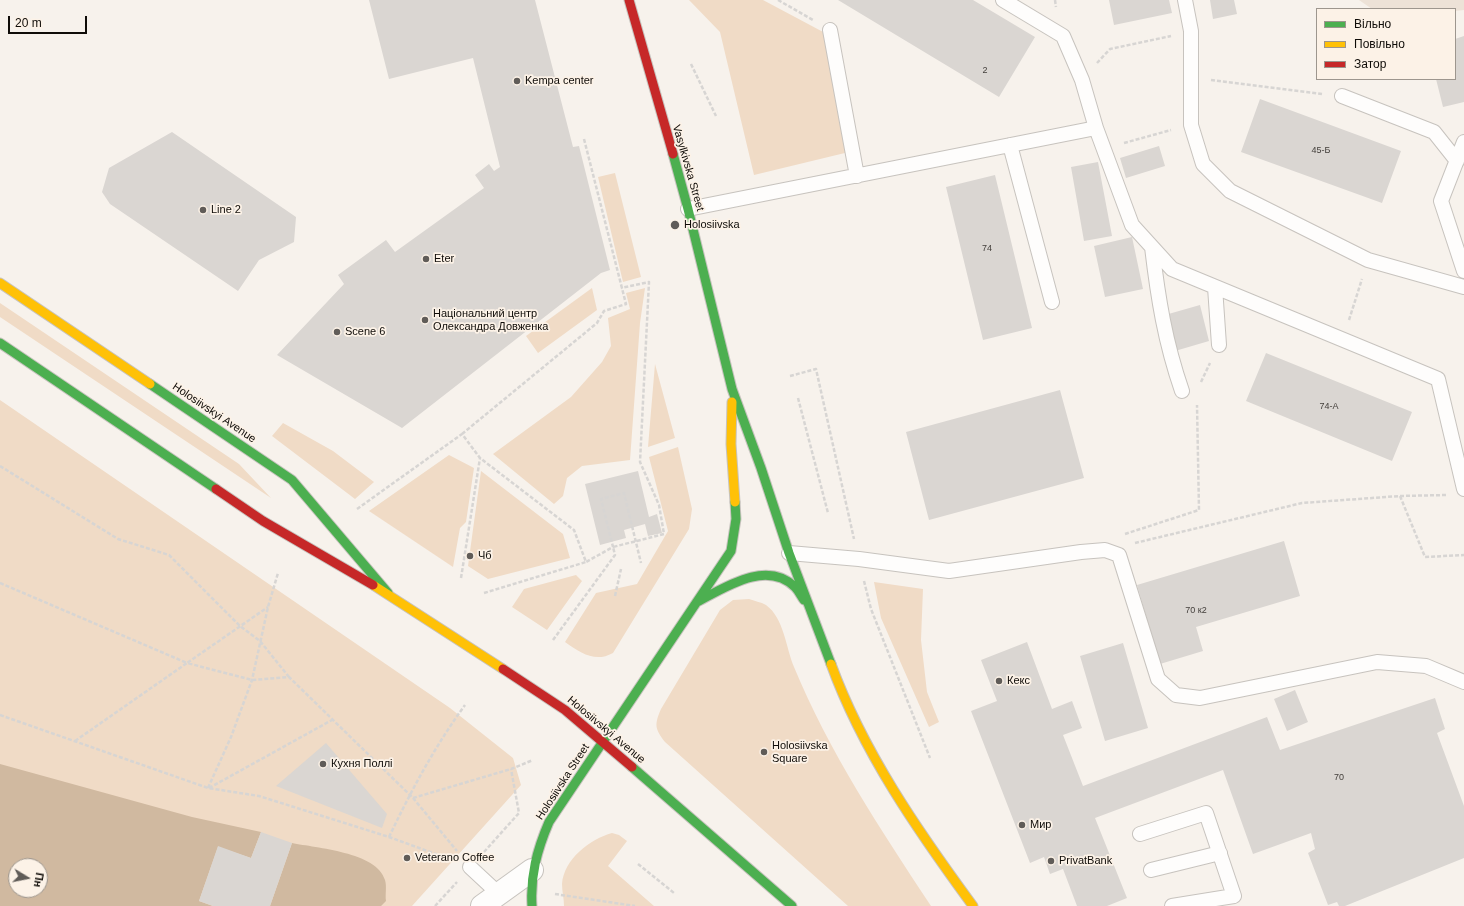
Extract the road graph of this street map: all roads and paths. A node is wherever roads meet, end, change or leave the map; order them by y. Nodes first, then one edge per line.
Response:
1 (629, 0) edge
2 (778, 0) edge
3 (1003, 0) edge
4 (1185, 0) edge
5 (830, 30) joint
6 (1191, 31) junction
7 (1110, 49) dead end
8 (691, 64) dead end
9 (1192, 77) junction
10 (1342, 96) joint
11 (716, 116) dead end
12 (1191, 125) junction
13 (1096, 128) junction
14 (584, 139) dead end
15 (1464, 142) edge
16 (1010, 145) junction
17 (1104, 149) junction
18 (1456, 161) junction
19 (857, 176) junction
20 (688, 209) junction
21 (1152, 247) junction
22 (1368, 260) junction
23 (1464, 271) edge
24 (0, 283) edge
25 (1215, 287) junction
26 (1464, 287) edge
27 (621, 288) junction
28 (1052, 302) dead end
29 (1343, 340) junction
30 (0, 342) edge
31 (1219, 345) joint
32 (1200, 384) dead end
33 (732, 389) junction
34 (1182, 391) dead end
35 (798, 398) dead end
36 (1196, 398) dead end
37 (462, 434) junction
38 (480, 458) junction
39 (0, 466) edge
40 (1464, 489) edge
41 (1443, 495) dead end
42 (1400, 496) junction
43 (357, 509) dead end
44 (828, 513) dead end
45 (635, 541) junction
46 (1131, 544) dead end
47 (613, 547) junction
48 (1105, 550) junction
49 (789, 553) junction
50 (1464, 555) edge
51 (586, 562) junction
52 (641, 563) dead end
53 (621, 569) dead end
54 (278, 573) dead end
55 (460, 578) dead end
56 (0, 583) edge
57 (484, 592) dead end
58 (388, 594) junction
59 (615, 596) dead end
60 (697, 603) junction
61 (268, 607) junction
62 (811, 610) junction
63 (240, 626) junction
64 (553, 640) dead end
65 (260, 641) junction
66 (187, 663) junction
67 (289, 677) junction
68 (252, 680) junction
69 (1464, 682) edge
70 (465, 705) dead end
71 (0, 715) edge
72 (333, 720) junction
73 (75, 741) junction
74 (603, 742) junction
75 (534, 760) dead end
76 (511, 769) junction
77 (208, 788) junction
78 (409, 794) junction
79 (413, 798) junction
80 (1140, 834) dead end
81 (389, 837) junction
82 (1220, 853) junction
83 (638, 864) dead end
84 (470, 867) junction
85 (532, 870) junction
86 (1151, 870) dead end
87 (674, 893) dead end
88 (555, 894) dead end
89 (490, 900) edge
90 (435, 906) edge
91 (532, 906) edge
92 (635, 906) edge
93 (792, 906) edge
94 (973, 906) edge
95 (1172, 906) edge

1 - 20 main road, Vasylkivska Street
2 - 5 path
3 - 13 lane
4 - 6 lane
5 - 19 lane
6 - 7 path
6 - 9 lane
8 - 11 path
9 - 10 path
9 - 12 lane
10 - 18 lane
12 - 17 path
12 - 22 lane
13 - 16 lane
13 - 17 lane
14 - 27 path
15 - 18 lane
16 - 19 lane
16 - 28 lane
17 - 21 lane
18 - 23 lane
19 - 20 lane
20 - 33 main road, Vasylkivska Street
21 - 25 lane
21 - 34 lane
22 - 26 lane
22 - 29 path
24 - 58 main road, Holosiivskyi Avenue
25 - 29 lane
25 - 31 lane
27 - 37 path
27 - 45 path
29 - 40 lane
30 - 58 main road, Holosiivskyi Avenue
31 - 32 path
33 - 49 main road
33 - 60 main road
35 - 44 path
36 - 48 path
37 - 38 path
37 - 43 path
38 - 51 path
38 - 55 path
39 - 63 path
41 - 42 path
42 - 46 path
42 - 50 path
45 - 47 path
45 - 47 path
45 - 52 path
47 - 51 path
47 - 64 path
48 - 49 lane
48 - 69 lane
49 - 62 main road
51 - 57 path
53 - 59 path
54 - 61 path
56 - 66 path
58 - 74 main road, Holosiivskyi Avenue
60 - 62 main road
60 - 74 main road
61 - 63 path
61 - 65 path
62 - 94 main road
63 - 65 path
63 - 66 path
65 - 67 path
65 - 68 path
66 - 68 path
66 - 73 path
67 - 68 path
67 - 72 path
68 - 77 path
70 - 78 path
71 - 73 path
72 - 77 path
72 - 78 path
73 - 77 path
74 - 85 main road, Holosiivska Street
74 - 93 main road, Holosiivskyi Avenue
75 - 76 path
76 - 79 path
76 - 84 path
77 - 81 path
78 - 79 path
78 - 81 path
79 - 84 path
80 - 82 lane
81 - 84 path
82 - 86 lane
82 - 95 lane
83 - 87 path
84 - 89 lane
84 - 90 path
85 - 89 street
85 - 91 main road, Holosiivska Street
88 - 92 path

